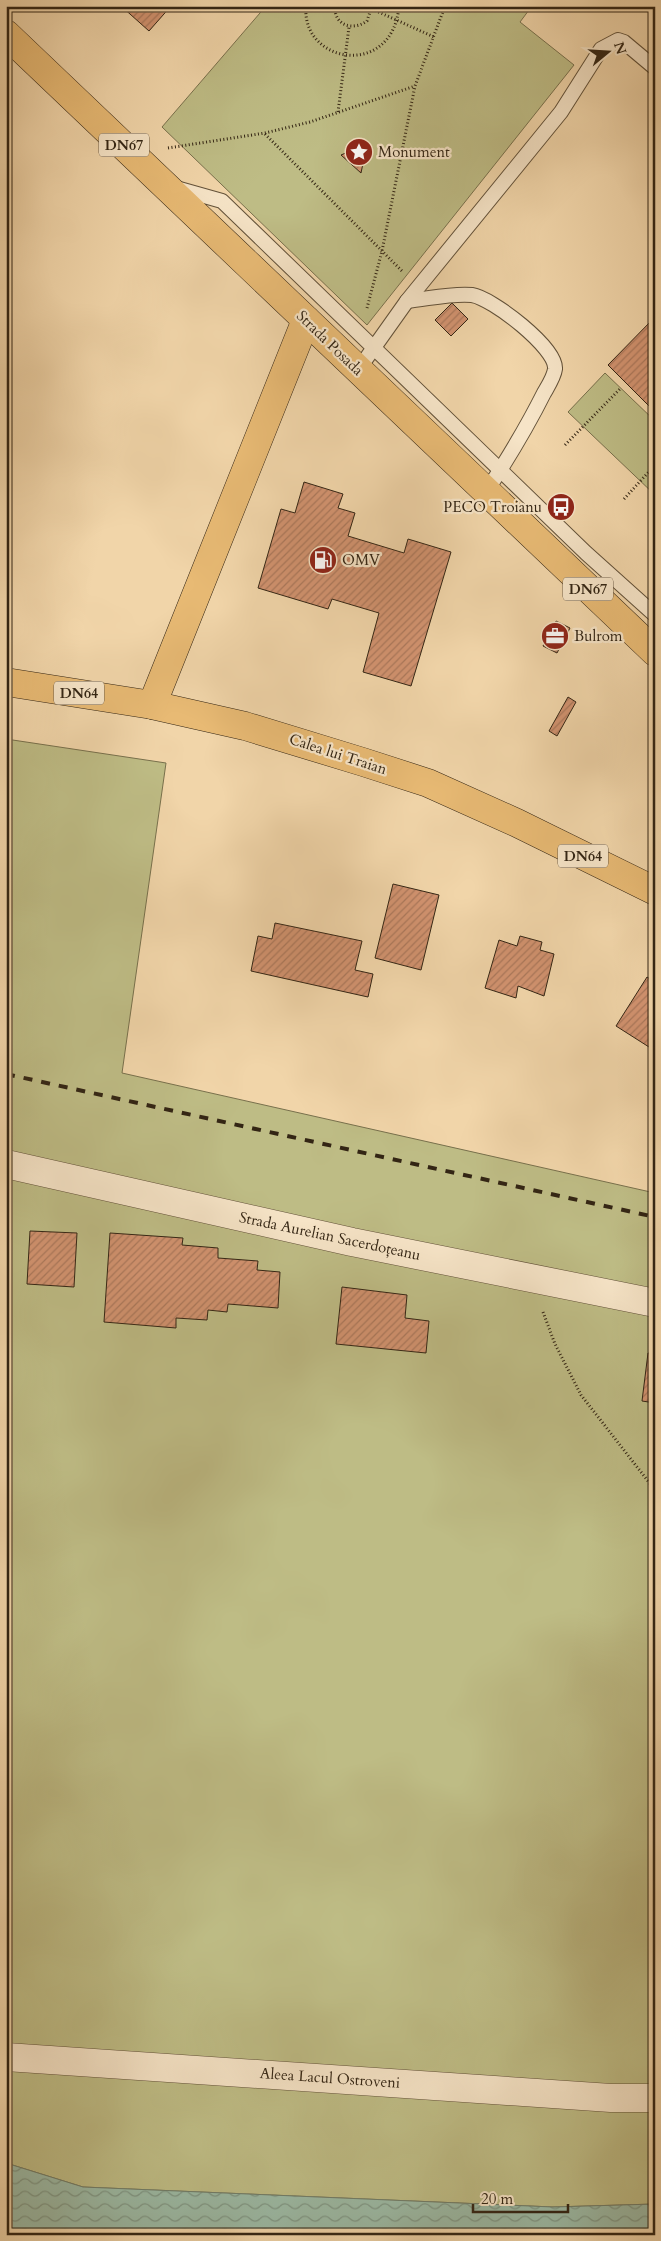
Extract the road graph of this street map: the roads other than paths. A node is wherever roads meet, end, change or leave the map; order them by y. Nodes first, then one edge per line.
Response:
1 (6, 34) edge
2 (655, 68) edge
3 (167, 186) junction
4 (407, 301) junction
5 (306, 320) junction
6 (366, 359) junction
7 (493, 481) junction
8 (655, 615) edge
9 (655, 652) edge
10 (6, 682) edge
11 (152, 705) junction
12 (653, 892) edge
13 (6, 1164) edge
14 (655, 1303) edge
15 (6, 2057) edge
16 (655, 2098) edge

1 - 3 main road, Strada Posada / DN67
2 - 4 lane
3 - 5 main road, Strada Posada / DN67
3 - 6 lane
4 - 6 lane
4 - 7 lane
5 - 6 main road, Strada Posada / DN67
5 - 11 main road
6 - 7 main road, Strada Posada / DN67
7 - 8 lane
7 - 9 main road, Strada Posada / DN67
10 - 11 main road, Calea lui Traian / DN64
11 - 12 main road, Calea lui Traian / DN64
13 - 14 street, Strada Aurelian Sacerdoțeanu
15 - 16 street, Aleea Lacul Ostroveni

